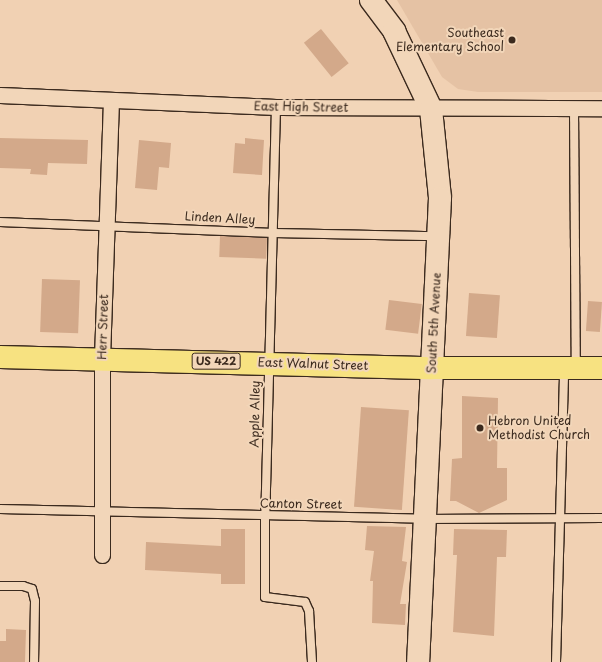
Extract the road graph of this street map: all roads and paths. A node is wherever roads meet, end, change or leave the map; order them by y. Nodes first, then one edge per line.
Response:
1 (371, 0) edge
2 (0, 95) edge
3 (111, 100) junction
4 (276, 107) junction
5 (574, 108) junction
6 (602, 108) edge
7 (431, 109) junction
8 (0, 222) edge
9 (107, 225) junction
10 (274, 233) junction
11 (439, 236) junction
12 (0, 357) edge
13 (102, 358) junction
14 (268, 363) junction
15 (432, 368) junction
16 (570, 368) junction
17 (602, 368) edge
18 (0, 509) edge
19 (102, 512) junction
20 (265, 515) junction
21 (560, 518) junction
22 (602, 518) edge
23 (425, 519) junction
24 (102, 555) dead end
25 (0, 586) edge
26 (34, 662) edge
27 (312, 662) edge
28 (418, 662) edge
29 (556, 662) edge

1 - 7 main road, South 5th Avenue
2 - 3 street, East High Street
3 - 4 street, East High Street
3 - 9 street, Herr Street
4 - 7 street, East High Street
4 - 10 lane, Apple Alley
5 - 6 street, East High Street
5 - 7 street, East High Street
5 - 16 lane
7 - 11 main road, South 5th Avenue
8 - 9 lane, Linden Alley
9 - 10 lane, Linden Alley
9 - 13 street, Herr Street
10 - 11 lane, Linden Alley
10 - 14 lane, Apple Alley
11 - 15 main road, South 5th Avenue
12 - 13 highway, East Walnut Street / US 422
13 - 14 highway, East Walnut Street / US 422
13 - 19 street, Herr Street
14 - 15 highway, East Walnut Street / US 422
14 - 20 lane, Apple Alley
15 - 16 highway, East Walnut Street / US 422
15 - 23 main road, South 5th Avenue
16 - 17 highway, East Walnut Street / US 422
16 - 21 lane
18 - 19 lane, Canton Street
19 - 20 lane, Canton Street
19 - 24 street, Herr Street
20 - 23 lane, Canton Street
20 - 27 lane, Apple Alley
21 - 22 lane, Canton Street
21 - 23 lane, Canton Street
21 - 29 lane
23 - 28 main road, South 5th Avenue
25 - 26 lane

